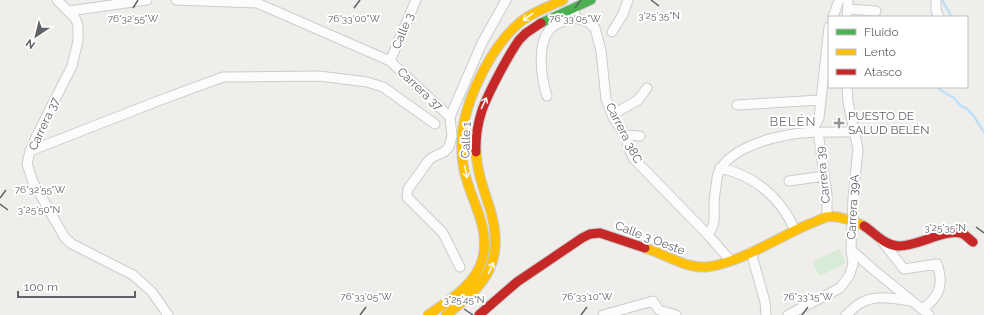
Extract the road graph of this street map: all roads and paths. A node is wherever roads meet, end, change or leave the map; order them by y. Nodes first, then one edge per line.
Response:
1 (57, 0) edge
2 (147, 0) edge
3 (176, 0) edge
4 (416, 0) edge
5 (506, 0) edge
6 (563, 0) edge
7 (591, 0) edge
8 (628, 0) edge
9 (840, 0) edge
10 (936, 0) edge
11 (257, 2) edge
12 (573, 8) junction
13 (848, 9) edge
14 (69, 11) junction
15 (876, 11) dead end
16 (833, 16) edge
17 (939, 16) edge
18 (576, 18) junction
19 (612, 32) dead end
20 (828, 37) edge
21 (390, 61) junction
22 (647, 88) dead end
23 (847, 88) edge
24 (547, 96) dead end
25 (820, 100) junction
26 (737, 105) dead end
27 (612, 115) junction
28 (450, 117) junction
29 (435, 124) dead end
30 (818, 132) junction
31 (854, 132) junction
32 (807, 133) junction
33 (625, 135) junction
34 (640, 136) dead end
35 (30, 151) junction
36 (720, 168) junction
37 (824, 176) junction
38 (789, 181) dead end
39 (827, 217) junction
40 (852, 222) junction
41 (795, 230) junction
42 (708, 235) junction
43 (882, 241) junction
44 (973, 242) dead end
45 (851, 250) junction
46 (751, 252) junction
47 (730, 260) junction
48 (460, 267) dead end
49 (912, 301) junction
50 (661, 312) edge
51 (926, 312) edge
52 (168, 315) edge
53 (428, 315) edge
54 (446, 315) edge
55 (479, 315) edge
56 (603, 315) edge
57 (676, 315) edge
58 (766, 315) edge
59 (788, 315) edge
60 (846, 315) edge

1 - 14 street, Carrera 37
2 - 14 street
3 - 11 street
4 - 21 street, Calle 3
5 - 28 street
6 -> 53 main road, Calle 1
7 - 12 main road, Calle 1
8 - 19 street
9 - 16 street
10 - 17 street
11 - 21 street, Carrera 37
12 - 18 street
54 -> 12 main road, Calle 1
13 - 15 street
14 - 35 street, Carrera 37
18 - 24 street
18 - 27 street, Carrera 38C
20 - 25 street, Carrera 39
21 - 28 street, Carrera 37
22 - 27 street
23 - 31 street, Carrera 39A
25 - 26 street
25 - 32 street, Carrera 39
27 - 33 street, Carrera 38C
28 - 48 street
29 - 35 street
30 - 31 street
30 - 32 street
30 - 37 street, Carrera 39
31 - 40 street, Carrera 39A
32 - 36 street
33 - 34 street
33 - 42 street, Carrera 38C
35 - 52 street, Carrera 37
36 - 41 street
36 - 42 street
37 - 38 street
37 - 39 street, Carrera 39
39 - 40 main road
39 - 41 main road, Calle 3 Oeste
40 - 43 main road
40 - 45 street, Carrera 39A
41 - 46 main road, Calle 3 Oeste
42 - 47 street, Carrera 38C
43 - 44 main road
43 - 51 street
45 - 49 street, Carrera 39A
45 - 59 street
46 - 47 main road, Calle 3 Oeste
46 - 58 street
47 - 55 main road, Calle 3 Oeste
49 - 51 street, Carrera 39A
49 - 60 street
50 - 56 street
50 - 57 street

